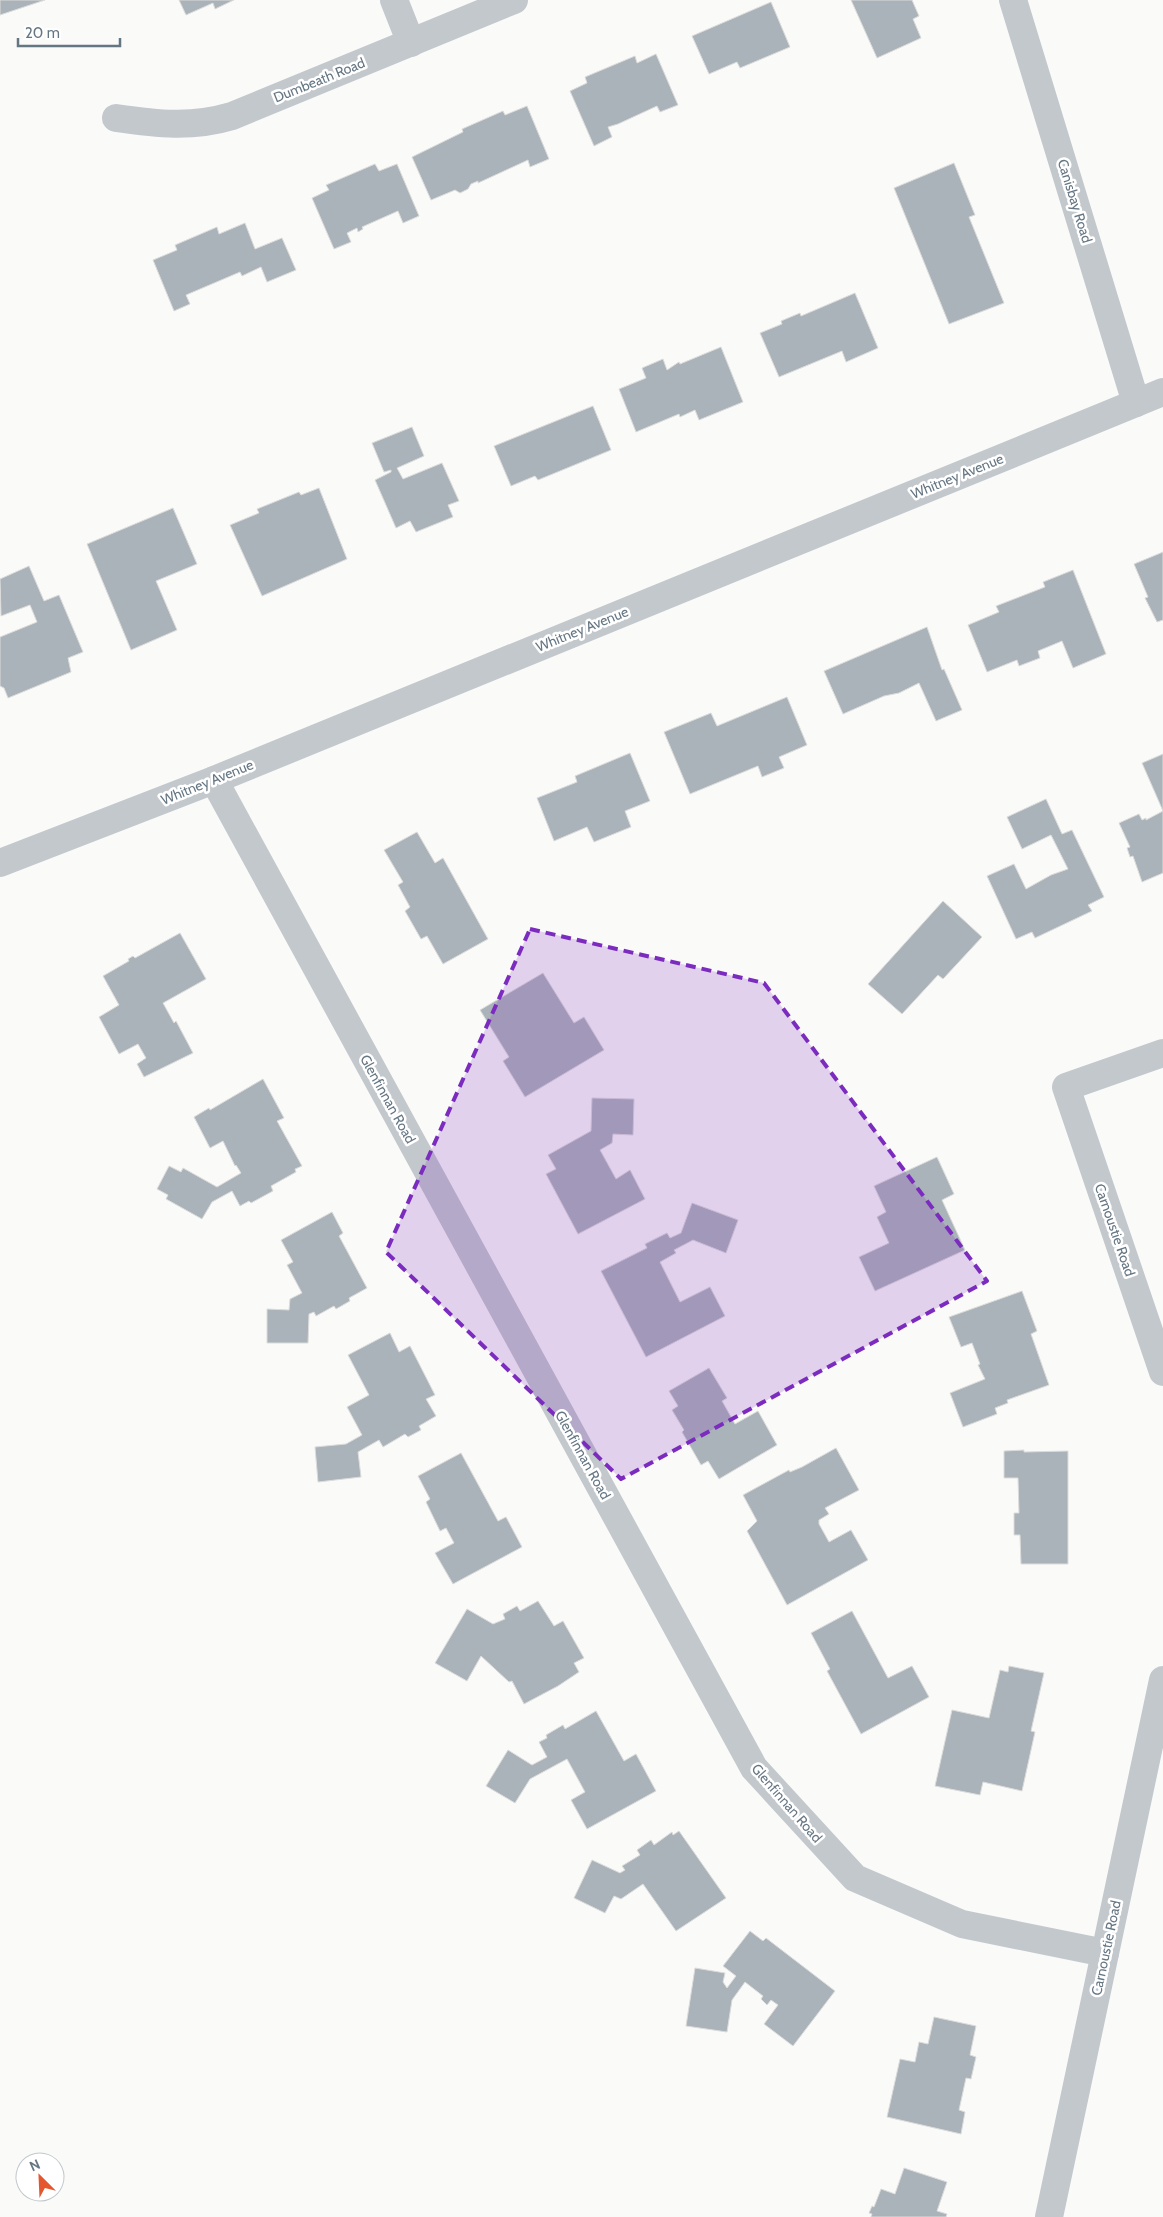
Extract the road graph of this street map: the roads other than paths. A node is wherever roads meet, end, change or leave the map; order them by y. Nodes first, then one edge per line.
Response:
1 (394, 0) edge
2 (514, 0) edge
3 (1013, 0) edge
4 (411, 43) junction
5 (116, 118) dead end
6 (1163, 392) edge
7 (1136, 403) junction
8 (214, 780) junction
9 (0, 862) edge
10 (1163, 1053) edge
11 (1163, 1372) edge
12 (1163, 1680) edge
13 (1105, 1953) junction
14 (1049, 2217) edge

1 - 4 street
2 - 4 street, Dumbeath Road
3 - 7 street, Canisbay Road
4 - 5 street, Dumbeath Road
6 - 7 street, Whitney Avenue
7 - 8 street, Whitney Avenue
8 - 9 street, Whitney Avenue
8 - 13 street, Glenfinnan Road
10 - 11 street, Carnoustie Road
12 - 13 street, Carnoustie Road
13 - 14 street, Carnoustie Road

